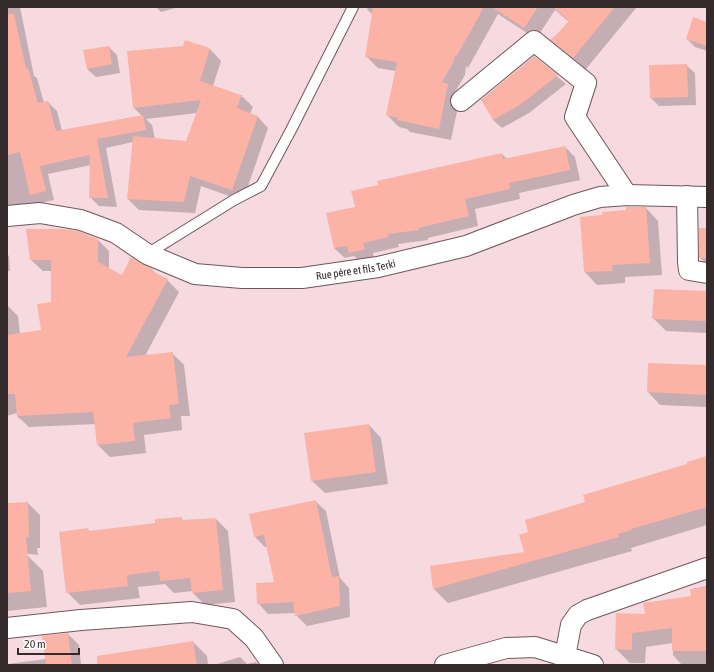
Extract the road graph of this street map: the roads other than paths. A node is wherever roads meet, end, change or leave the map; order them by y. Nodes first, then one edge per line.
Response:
1 (353, 7) edge
2 (461, 101) dead end
3 (627, 195) junction
4 (687, 196) junction
5 (707, 196) edge
6 (7, 216) edge
7 (147, 254) junction
8 (707, 273) edge
9 (707, 568) edge
10 (7, 628) edge
11 (565, 656) junction
12 (450, 664) edge
13 (273, 665) edge
14 (593, 665) edge

1 - 7 lane
2 - 3 street
3 - 4 street, Rue père et fils Terki
3 - 7 street, Rue père et fils Terki
4 - 5 street, Rue père et fils Terki
4 - 8 street
6 - 7 street, Rue père et fils Terki
9 - 11 street
10 - 13 street
11 - 12 street
11 - 14 street

